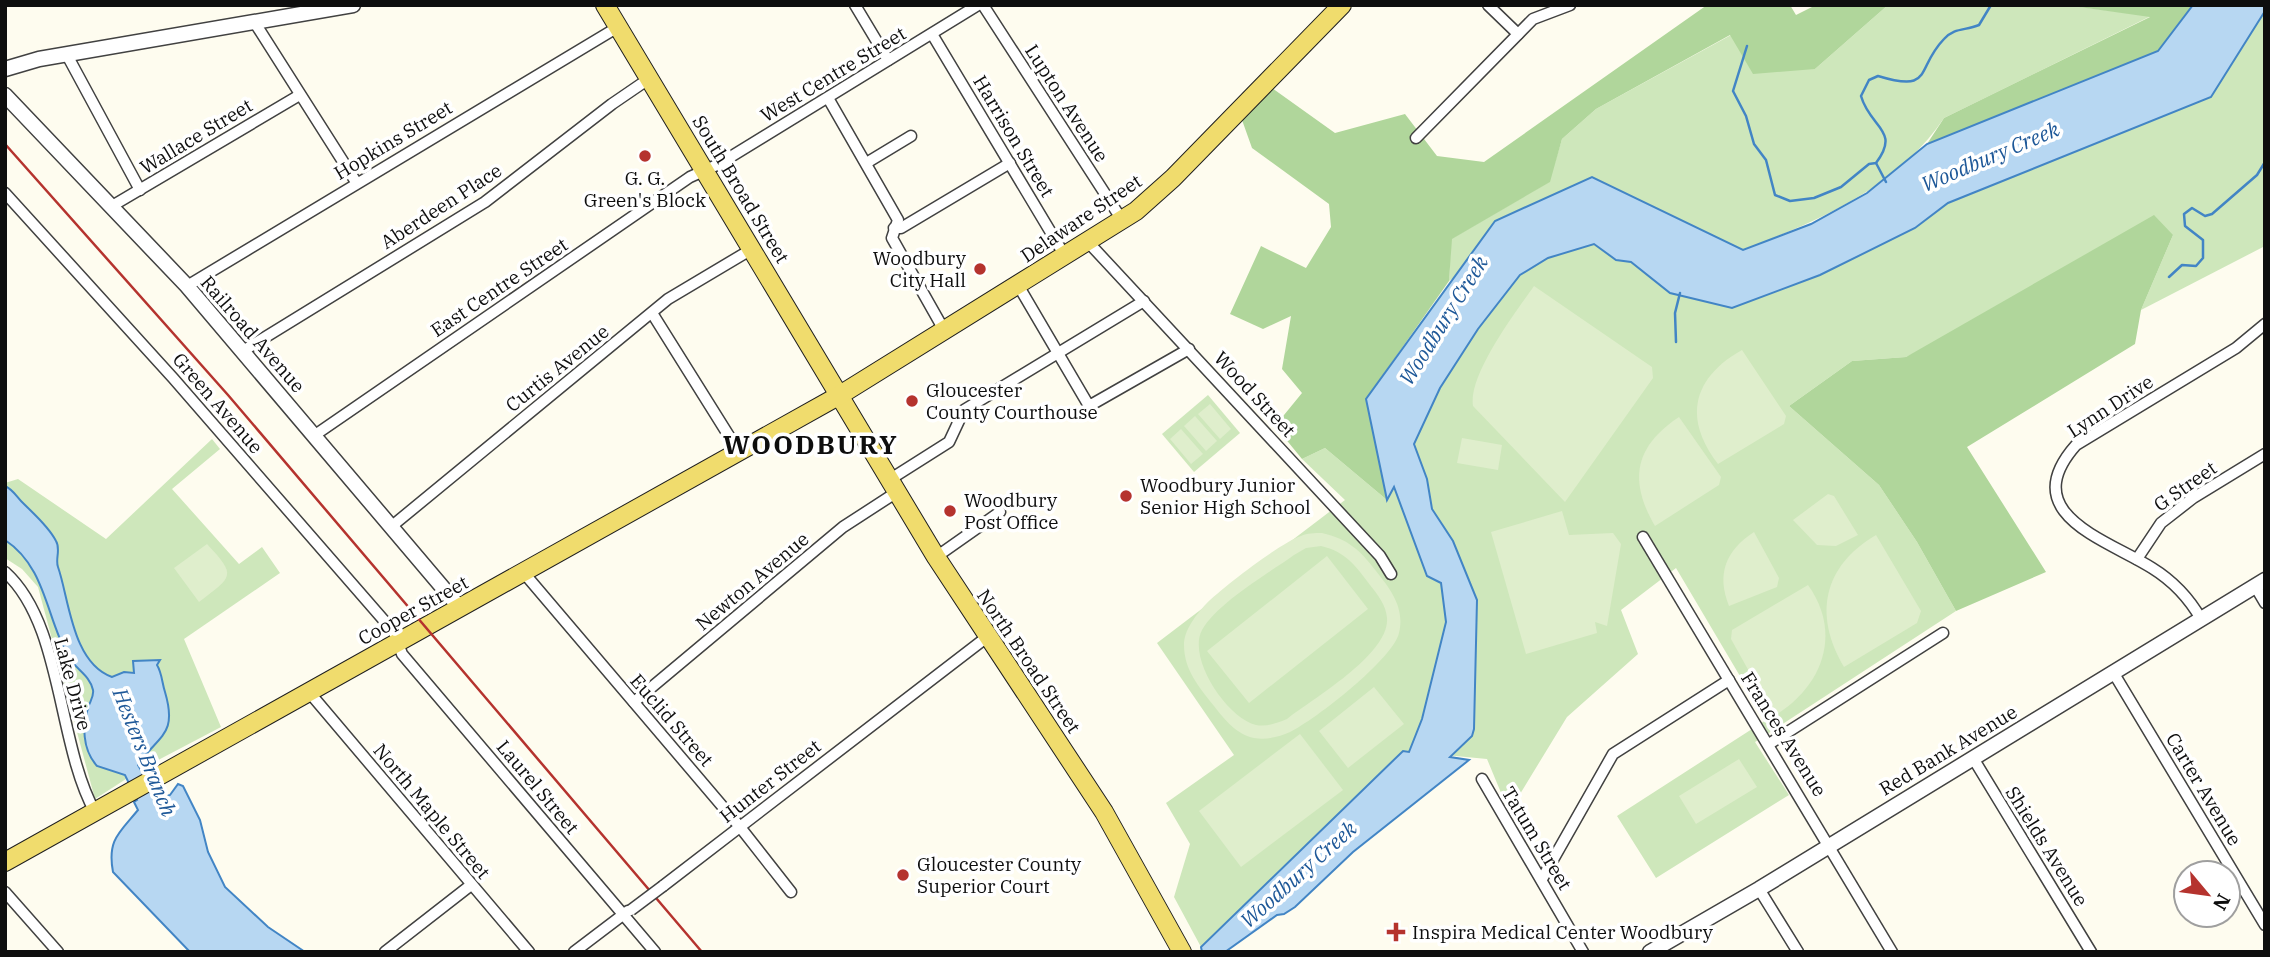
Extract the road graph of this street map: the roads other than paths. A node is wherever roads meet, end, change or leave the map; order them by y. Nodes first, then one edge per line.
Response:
1 (353, 5) edge
2 (605, 5) edge
3 (855, 5) edge
4 (981, 5) edge
5 (1342, 5) edge
6 (1488, 5) edge
7 (1570, 5) edge
8 (324, 7) edge
9 (255, 23) junction
10 (618, 27) junction
11 (932, 34) junction
12 (1518, 34) junction
13 (66, 54) junction
14 (888, 60) junction
15 (5, 69) edge
16 (650, 78) junction
17 (5, 95) edge
18 (299, 96) junction
19 (828, 98) junction
20 (911, 135) dead end
21 (1416, 138) dead end
22 (868, 162) junction
23 (1010, 163) junction
24 (705, 170) junction
25 (356, 182) junction
26 (140, 190) junction
27 (5, 193) edge
28 (112, 206) junction
29 (1122, 220) junction
30 (894, 228) junction
31 (1088, 242) junction
32 (752, 249) junction
33 (1065, 256) junction
34 (1018, 285) junction
35 (187, 286) junction
36 (1144, 301) junction
37 (652, 313) junction
38 (2265, 324) edge
39 (944, 330) junction
40 (1189, 349) junction
41 (243, 351) junction
42 (1057, 353) junction
43 (840, 395) junction
44 (315, 435) junction
45 (739, 452) junction
46 (2265, 454) edge
47 (893, 486) junction
48 (1000, 512) dead end
49 (392, 526) junction
50 (1643, 537) dead end
51 (936, 557) junction
52 (2137, 559) junction
53 (5, 572) edge
54 (524, 573) junction
55 (1391, 574) dead end
56 (2260, 583) edge
57 (2265, 603) edge
58 (460, 608) junction
59 (2201, 619) junction
60 (1943, 633) dead end
61 (987, 637) junction
62 (397, 642) junction
63 (2113, 672) junction
64 (1729, 680) junction
65 (309, 692) junction
66 (634, 702) junction
67 (1769, 744) junction
68 (1973, 758) junction
69 (1482, 779) dead end
70 (95, 812) junction
71 (740, 827) junction
72 (1830, 845) junction
73 (5, 862) edge
74 (1542, 879) junction
75 (471, 885) junction
76 (1759, 889) junction
77 (5, 892) edge
78 (791, 892) dead end
79 (627, 912) junction
80 (2265, 925) edge
81 (58, 952) edge
82 (385, 952) edge
83 (529, 952) edge
84 (574, 952) edge
85 (655, 952) edge
86 (1182, 952) edge
87 (1583, 952) edge
88 (1650, 952) edge
89 (1798, 952) edge
90 (1892, 952) edge
91 (2091, 952) edge

1 - 8 street
2 - 10 main road, South Broad Street
3 - 14 street
4 - 11 street, West Centre Street
4 - 29 street, Lupton Avenue
5 - 29 main road, Delaware Street
6 - 12 street
7 - 12 street
8 - 9 street
9 - 13 street
9 - 18 street
10 - 16 main road, South Broad Street
10 - 25 street, Hopkins Street
11 - 14 street, West Centre Street
11 - 23 street, Harrison Street
12 - 21 street
13 - 15 street
13 - 26 street
14 - 19 street, West Centre Street
16 - 24 main road, South Broad Street
16 - 41 street, Aberdeen Place
17 - 28 street, Railroad Avenue
18 - 25 street
18 - 26 street, Wallace Street
19 - 22 street
19 - 24 street, West Centre Street
20 - 22 street
22 - 30 street
23 - 30 street
23 - 33 street, Harrison Street
24 - 32 main road, South Broad Street
24 - 44 street, East Centre Street
25 - 35 street, Hopkins Street
26 - 28 street, Wallace Street
27 - 62 street, Green Avenue
28 - 35 street, Railroad Avenue
29 - 31 main road, Delaware Street
30 - 39 street
31 - 33 main road, Delaware Street
31 - 36 street, Wood Street
32 - 37 street, Curtis Avenue
32 - 43 main road, South Broad Street
33 - 34 main road, Delaware Street
34 - 39 main road, Delaware Street
34 - 42 street
35 - 41 street, Railroad Avenue
36 - 40 street, Wood Street
36 - 42 street, Newton Avenue
37 - 45 street
37 - 49 street, Curtis Avenue
38 - 52 street, Lynn Drive
39 - 43 main road, Delaware Street
40 - 42 street
40 - 55 street, Wood Street
41 - 44 street, Railroad Avenue
42 - 47 street, Newton Avenue
43 - 45 main road, Cooper Street
43 - 47 main road, North Broad Street
44 - 49 street, Railroad Avenue
45 - 54 main road, Cooper Street
46 - 52 street, G Street
47 - 51 main road, North Broad Street
47 - 66 street, Newton Avenue
48 - 51 street
49 - 58 street, Railroad Avenue
50 - 64 street, Frances Avenue
51 - 61 main road, North Broad Street
52 - 59 street, Lynn Drive
53 - 70 street, Lake Drive
54 - 58 main road, Cooper Street
54 - 66 street, Euclid Street
56 - 57 street
56 - 59 street, Red Bank Avenue
58 - 62 main road, Cooper Street
59 - 63 street, Red Bank Avenue
60 - 67 street
61 - 71 street, Hunter Street
61 - 86 main road, North Broad Street
62 - 65 main road, Cooper Street
62 - 79 street, Laurel Street
63 - 68 street, Red Bank Avenue
63 - 80 street, Carter Avenue
64 - 67 street, Frances Avenue
64 - 74 street
65 - 70 main road, Cooper Street
65 - 75 street, North Maple Street
66 - 71 street, Euclid Street
67 - 72 street, Frances Avenue
68 - 72 street, Red Bank Avenue
68 - 91 street, Shields Avenue
69 - 74 street, Tatum Street
70 - 73 main road, Cooper Street
71 - 78 street, Euclid Street
71 - 79 street, Hunter Street, bridge
72 - 76 street, Red Bank Avenue
72 - 90 street, Frances Avenue
74 - 87 street, Tatum Street
75 - 82 street
75 - 83 street, North Maple Street
76 - 88 street, Red Bank Avenue
76 - 89 street
77 - 81 street
79 - 84 street, Hunter Street
79 - 85 street, Laurel Street

